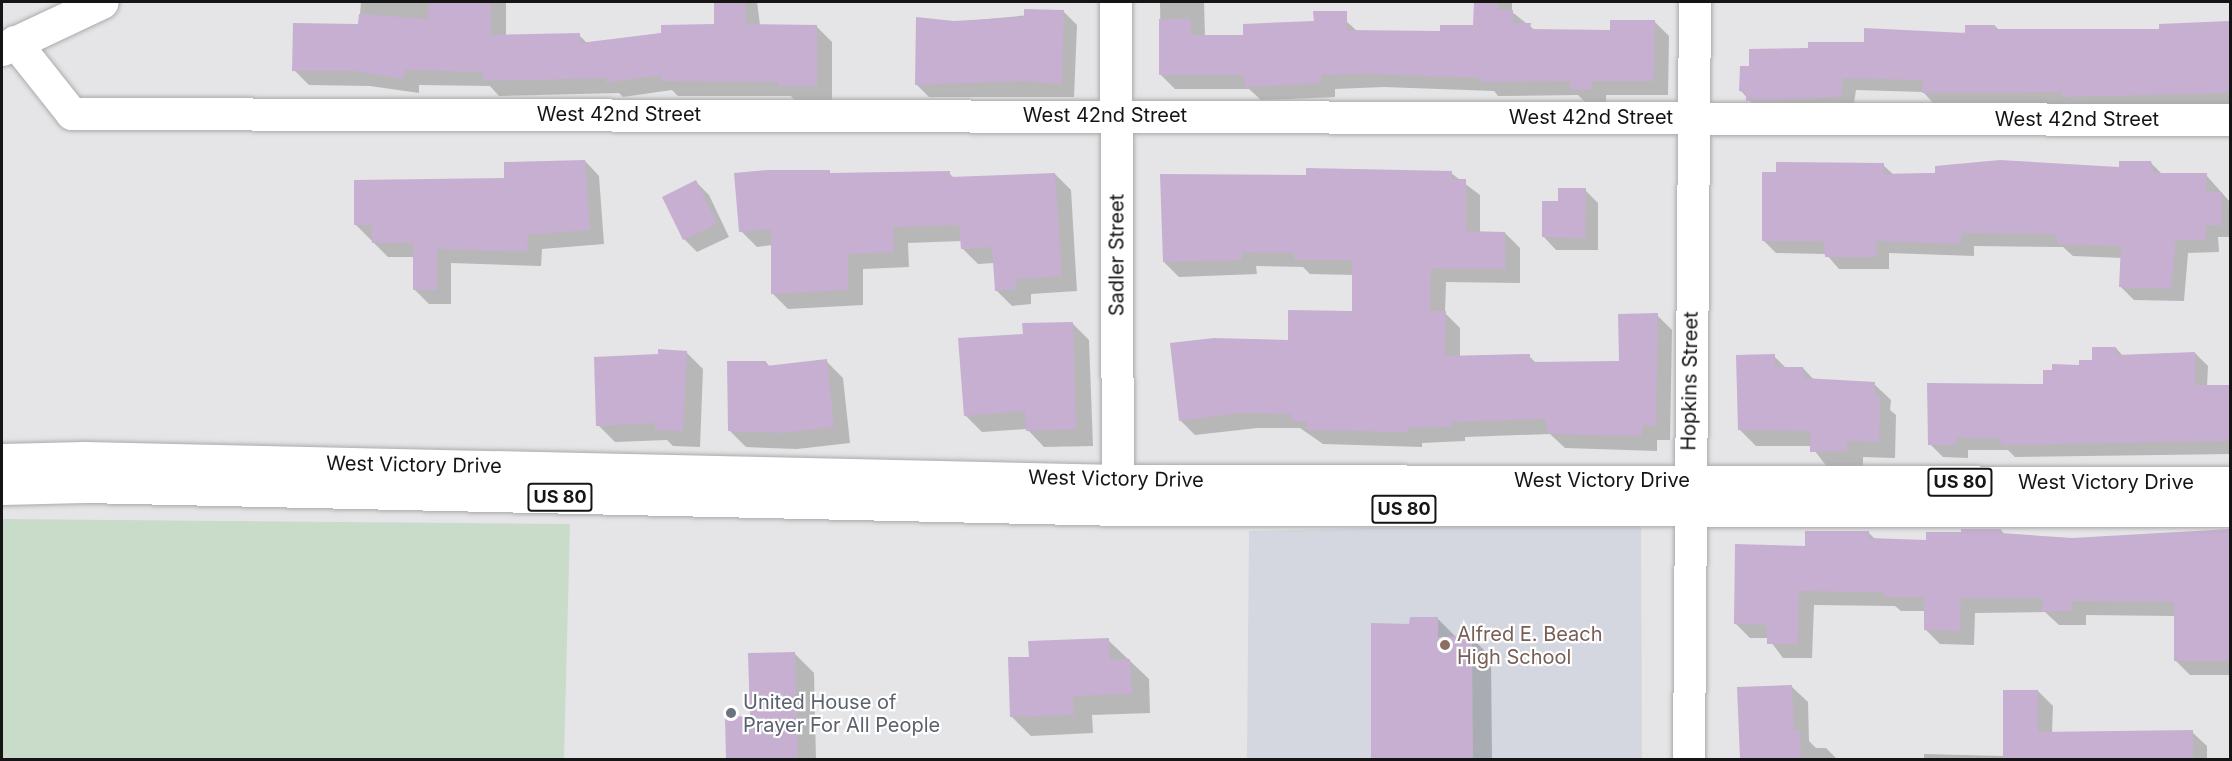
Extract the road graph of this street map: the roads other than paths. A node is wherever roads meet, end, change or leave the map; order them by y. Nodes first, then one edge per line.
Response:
1 (102, 2) edge
2 (1116, 2) edge
3 (1695, 2) edge
4 (8, 45) edge
5 (1117, 115) junction
6 (1695, 118) junction
7 (2230, 120) edge
8 (2, 460) edge
9 (2230, 483) edge
10 (2, 488) edge
11 (1118, 495) junction
12 (1689, 495) junction
13 (2230, 510) edge
14 (1689, 759) edge

1 - 4 main road
2 - 5 street, Sadler Street
3 - 6 street, Hopkins Street
4 - 5 street, West 42nd Street
5 - 6 street, West 42nd Street
5 - 11 street, Sadler Street
6 - 7 street, West 42nd Street
6 - 12 street, Hopkins Street
8 - 11 main road, West Victory Drive / US 80
9 - 12 main road, West Victory Drive / US 80
10 - 11 main road, West Victory Drive / US 80
11 - 12 main road, West Victory Drive / US 80
12 - 13 main road, West Victory Drive / US 80
12 - 14 street, Hopkins Street

